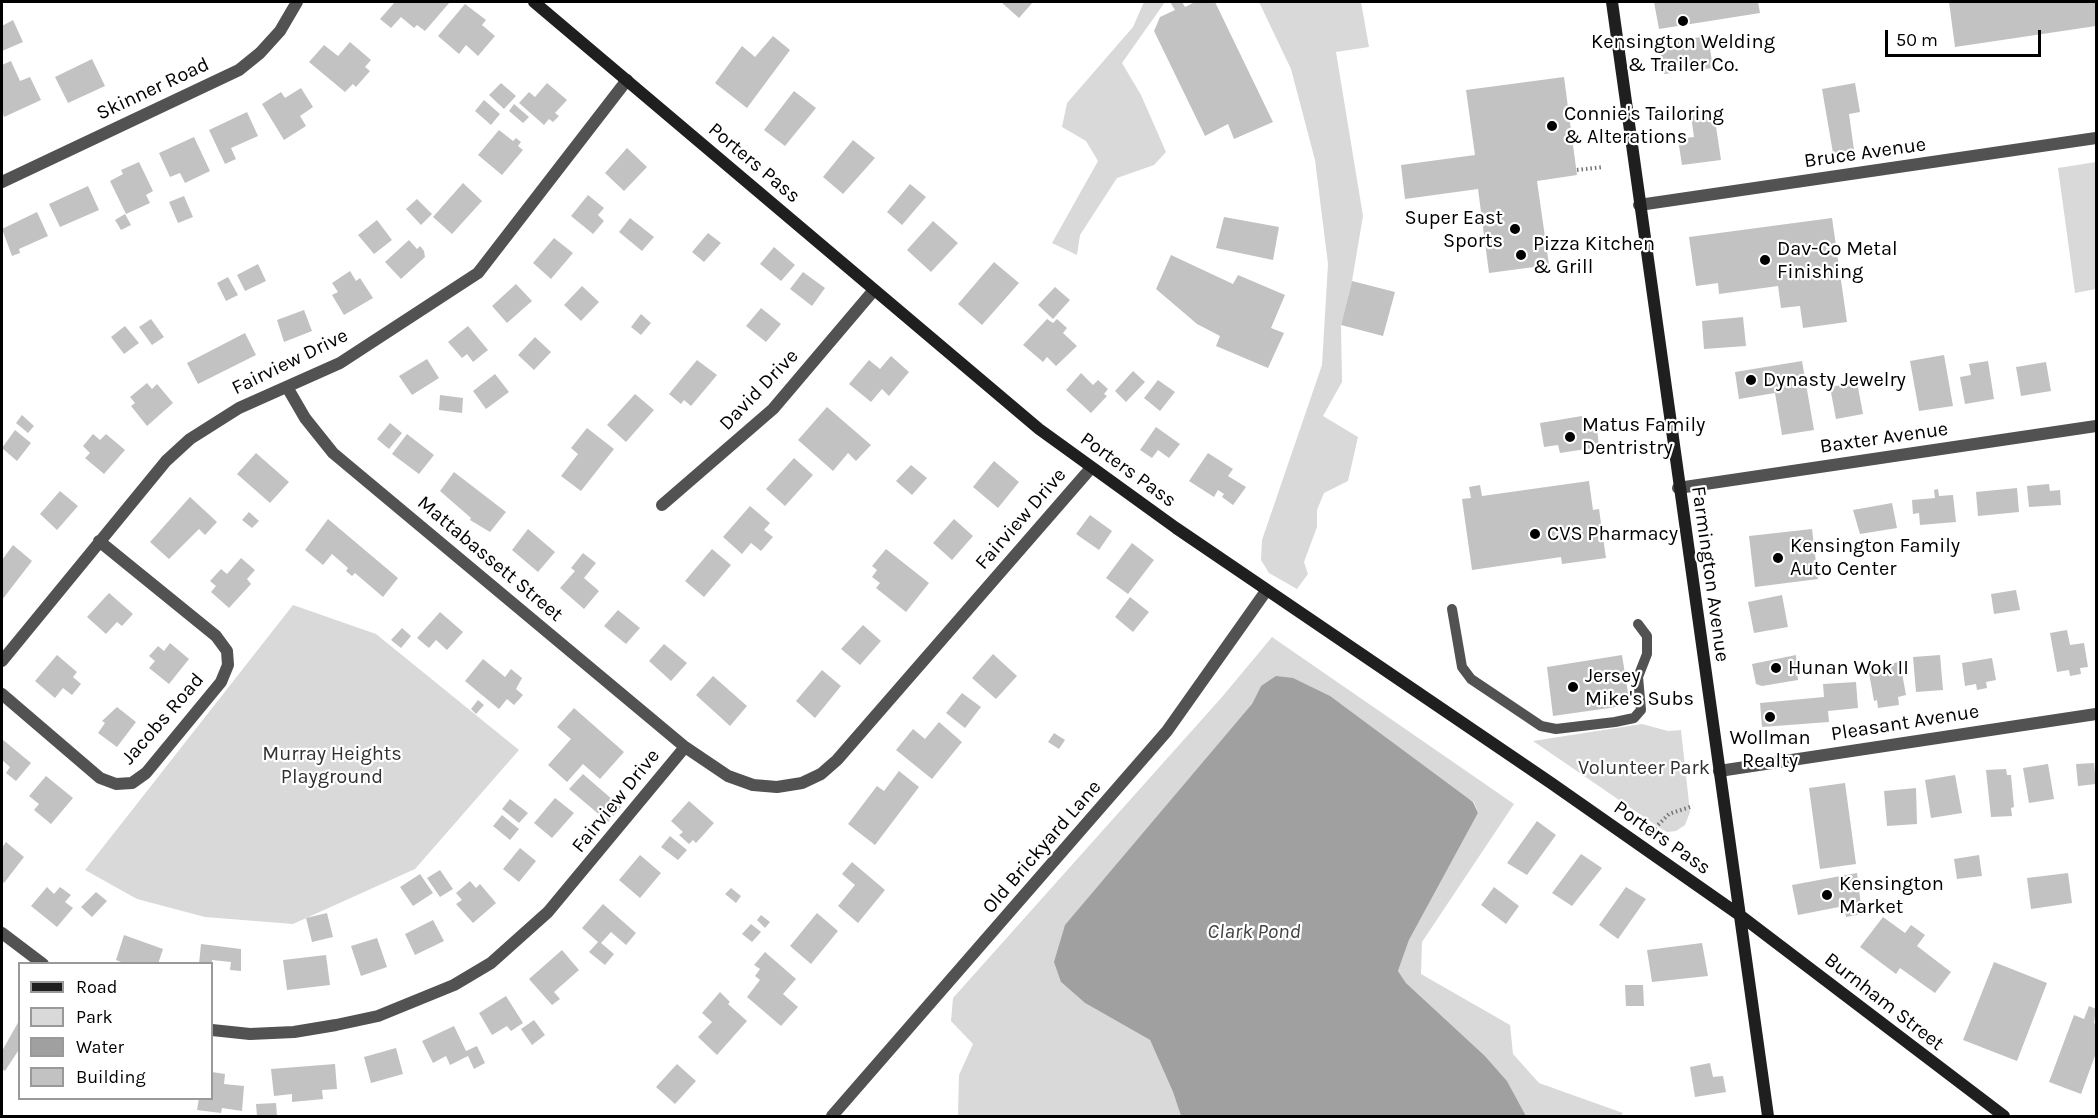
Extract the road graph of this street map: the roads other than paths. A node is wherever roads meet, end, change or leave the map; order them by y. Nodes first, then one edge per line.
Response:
1 (297, 2) edge
2 (534, 2) edge
3 (1612, 2) edge
4 (627, 80) junction
5 (2097, 138) edge
6 (2, 182) edge
7 (1639, 205) junction
8 (874, 290) junction
9 (287, 387) junction
10 (2097, 426) edge
11 (1091, 468) junction
12 (1678, 489) junction
13 (662, 505) dead end
14 (99, 541) junction
15 (1266, 591) junction
16 (1452, 609) dead end
17 (1638, 624) dead end
18 (2, 661) edge
19 (2, 694) edge
20 (2097, 714) edge
21 (685, 747) junction
22 (1719, 771) junction
23 (1741, 916) junction
24 (2, 933) edge
25 (42, 962) edge
26 (213, 1030) edge
27 (832, 1116) edge
28 (1768, 1116) edge
29 (2004, 1116) edge

1 - 6 street, Skinner Road
2 - 4 street, Porters Pass
3 - 7 street, Farmington Avenue
4 - 8 street, Porters Pass
4 - 9 street, Fairview Drive
5 - 7 street, Bruce Avenue
7 - 12 street, Farmington Avenue
8 - 11 street, Porters Pass
8 - 13 street, David Drive
9 - 14 street, Fairview Drive
9 - 21 street, Mattabassett Street
10 - 12 street, Baxter Avenue
11 - 15 street, Porters Pass
11 - 21 street, Fairview Drive
12 - 22 street, Farmington Avenue
14 - 18 street, Fairview Drive
14 - 19 street, Jacobs Road
15 - 23 street, Porters Pass
15 - 27 street, Old Brickyard Lane
16 - 17 lane
20 - 22 street, Pleasant Avenue
21 - 26 street, Fairview Drive
22 - 23 street, Farmington Avenue
23 - 28 street, Farmington Avenue
23 - 29 street, Burnham Street
24 - 25 street

